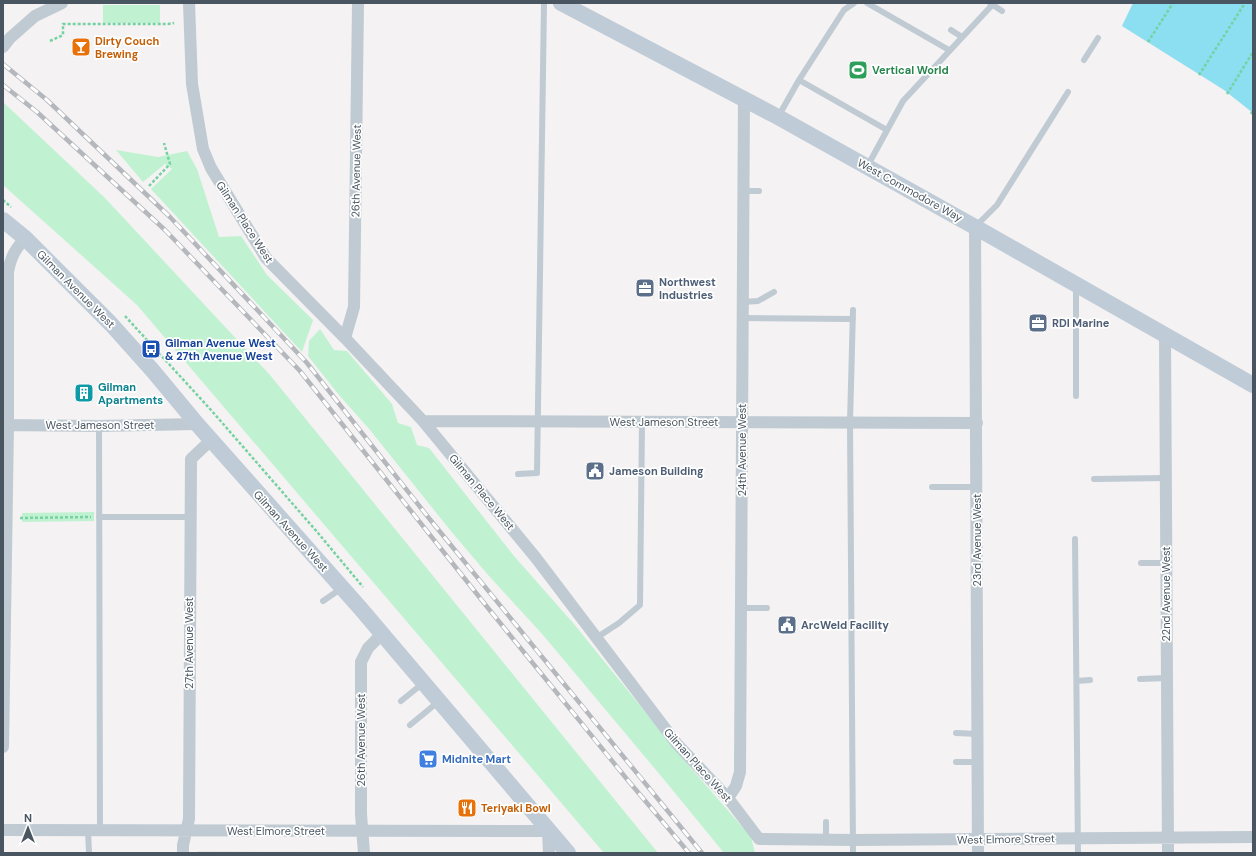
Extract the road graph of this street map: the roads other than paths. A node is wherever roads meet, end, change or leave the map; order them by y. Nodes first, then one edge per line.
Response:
1 (62, 3) edge
2 (189, 3) edge
3 (358, 3) edge
4 (544, 3) edge
5 (562, 3) edge
6 (854, 3) edge
7 (867, 3) edge
8 (992, 4) edge
9 (1002, 10) dead end
10 (951, 30) dead end
11 (962, 37) junction
12 (1098, 38) dead end
13 (6, 43) edge
14 (950, 50) junction
15 (1084, 60) dead end
16 (799, 80) junction
17 (1068, 92) dead end
18 (744, 98) junction
19 (778, 117) junction
20 (887, 130) junction
21 (867, 167) junction
22 (744, 191) junction
23 (759, 191) dead end
24 (3, 220) edge
25 (975, 226) junction
26 (25, 238) junction
27 (1076, 284) junction
28 (774, 292) dead end
29 (743, 302) junction
30 (853, 310) dead end
31 (742, 318) junction
32 (853, 318) junction
33 (1165, 334) junction
34 (345, 338) junction
35 (1253, 385) edge
36 (1076, 396) dead end
37 (423, 421) junction
38 (537, 421) junction
39 (642, 422) junction
40 (742, 422) junction
41 (850, 422) junction
42 (977, 423) junction
43 (197, 424) junction
44 (5, 425) edge
45 (99, 426) junction
46 (211, 440) junction
47 (518, 474) dead end
48 (1166, 478) junction
49 (1094, 479) dead end
50 (932, 487) dead end
51 (977, 487) junction
52 (99, 517) junction
53 (190, 517) junction
54 (1076, 539) dead end
55 (1141, 563) dead end
56 (1166, 563) junction
57 (342, 588) junction
58 (323, 601) dead end
59 (741, 608) junction
60 (767, 608) dead end
61 (382, 634) junction
62 (596, 638) junction
63 (1167, 678) junction
64 (1140, 679) dead end
65 (1077, 680) junction
66 (1090, 680) dead end
67 (424, 683) junction
68 (401, 701) dead end
69 (439, 701) junction
70 (410, 725) dead end
71 (956, 733) dead end
72 (978, 734) junction
73 (3, 747) edge
74 (956, 762) dead end
75 (978, 762) junction
76 (728, 798) junction
77 (826, 822) dead end
78 (3, 830) edge
79 (94, 830) junction
80 (186, 831) junction
81 (548, 831) junction
82 (362, 832) junction
83 (1253, 837) edge
84 (1078, 838) junction
85 (1168, 838) junction
86 (760, 839) joint
87 (978, 839) junction
88 (826, 840) junction
89 (853, 840) junction
90 (89, 853) edge
91 (183, 853) edge
92 (364, 853) edge
93 (549, 853) edge
94 (568, 853) edge
95 (853, 853) edge
96 (978, 853) edge
97 (1078, 853) edge
98 (1168, 853) edge

1 - 13 street
2 - 34 street, Gilman Place West
3 - 34 street, 26th Avenue West
4 - 38 lane
5 - 18 main road, West Commodore Way
6 - 16 lane
7 - 14 lane
8 - 9 lane
8 - 11 lane
10 - 11 lane
11 - 14 lane
12 - 15 lane
14 - 20 lane
16 - 19 lane
16 - 20 lane
17 - 25 lane
18 - 19 main road, West Commodore Way
18 - 22 street, 24th Avenue West
19 - 21 main road, West Commodore Way
20 - 21 lane
21 - 25 main road, West Commodore Way
22 - 23 lane
22 - 29 street, 24th Avenue West
24 - 26 main road, Gilman Avenue West
25 - 27 main road, West Commodore Way
25 - 42 street, 23rd Avenue West
26 - 43 main road, Gilman Avenue West
26 - 44 street
27 - 33 main road, West Commodore Way
27 - 36 lane
28 - 29 lane
29 - 31 street, 24th Avenue West
30 - 32 lane
31 - 32 lane
31 - 40 street, 24th Avenue West
32 - 41 lane
33 - 35 main road, West Commodore Way
33 - 48 street, 22nd Avenue West
34 - 37 street, Gilman Place West
37 - 38 street, West Jameson Street
37 - 62 street, Gilman Place West
38 - 39 street, West Jameson Street
38 - 47 lane
39 - 40 street, West Jameson Street
39 - 62 lane
40 - 41 street, West Jameson Street
40 - 59 street, 24th Avenue West
41 - 42 street, West Jameson Street
41 - 89 lane
42 - 51 street, 23rd Avenue West
43 - 45 street, West Jameson Street
43 - 46 main road, Gilman Avenue West
44 - 45 street, West Jameson Street
44 - 73 street
45 - 52 lane
46 - 53 street, 27th Avenue West
46 - 57 main road, Gilman Avenue West
48 - 49 lane
48 - 56 street, 22nd Avenue West
50 - 51 lane
51 - 72 street, 23rd Avenue West
52 - 53 lane
52 - 79 lane
53 - 80 street, 27th Avenue West
54 - 65 lane
55 - 56 lane
56 - 63 street, 22nd Avenue West
57 - 58 lane
57 - 61 main road, Gilman Avenue West
59 - 60 lane
59 - 76 street, 24th Avenue West
61 - 67 main road, Gilman Avenue West
61 - 82 street, 26th Avenue West
62 - 76 street, Gilman Place West
63 - 64 lane
63 - 85 street, 22nd Avenue West
65 - 66 lane
65 - 84 lane
67 - 68 lane
67 - 69 main road, Gilman Avenue West
69 - 70 lane
69 - 81 main road, Gilman Avenue West
71 - 72 lane
72 - 75 street, 23rd Avenue West
74 - 75 lane
75 - 87 street, 23rd Avenue West
76 - 86 street, Gilman Place West
77 - 88 lane
78 - 79 street, West Elmore Street
79 - 80 street, West Elmore Street
79 - 90 lane
80 - 82 street, West Elmore Street
80 - 91 street, 27th Avenue West
81 - 82 street, West Elmore Street
81 - 93 street
81 - 94 main road, Gilman Avenue West
82 - 92 street, 26th Avenue West
83 - 85 street, West Elmore Street
84 - 85 street, West Elmore Street
84 - 87 street, West Elmore Street
84 - 97 lane
85 - 98 street, 22nd Avenue West
86 - 88 street, West Elmore Street
87 - 89 street, West Elmore Street
87 - 96 street, 23rd Avenue West
88 - 89 street, West Elmore Street
89 - 95 lane

